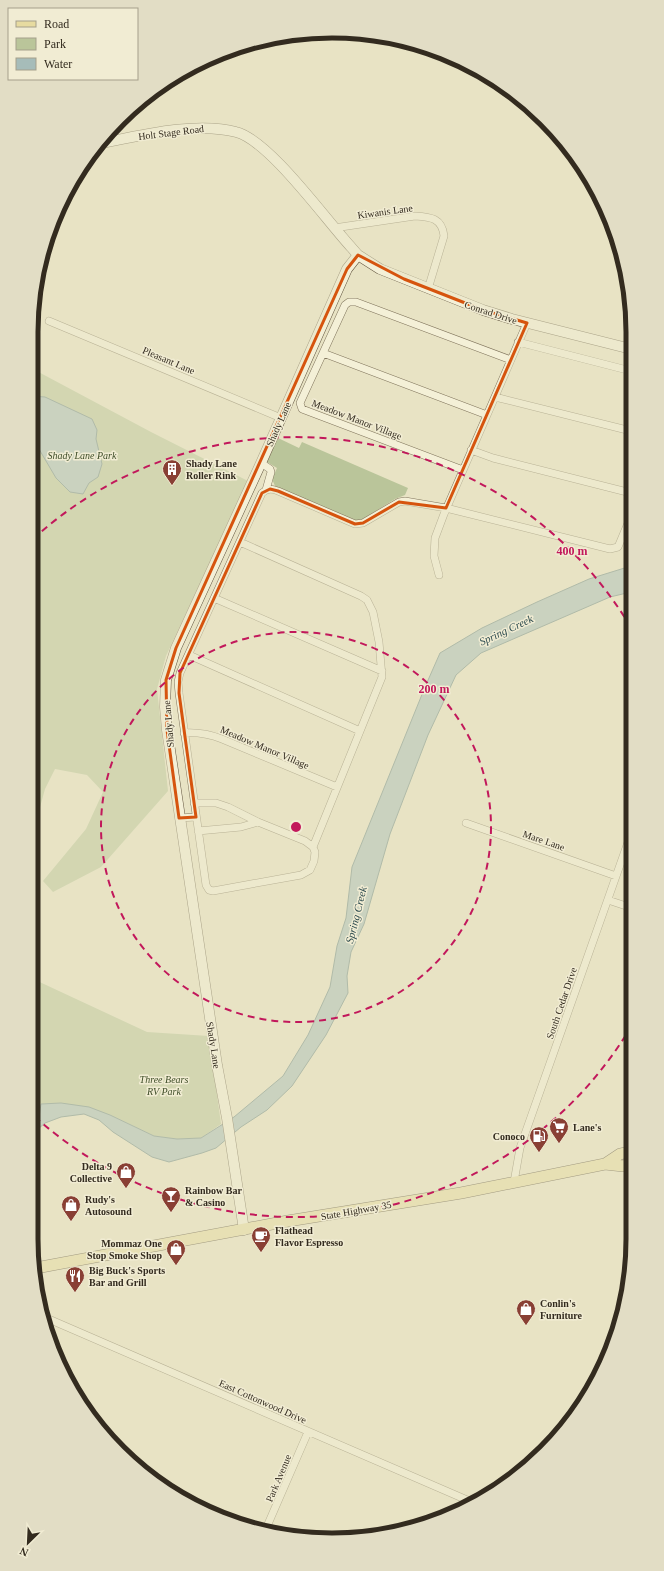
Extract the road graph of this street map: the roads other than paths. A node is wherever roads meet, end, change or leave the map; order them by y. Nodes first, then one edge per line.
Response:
1 (108, 142) edge
2 (334, 228) junction
3 (358, 255) junction
4 (428, 289) junction
5 (50, 321) dead end
6 (527, 323) junction
7 (518, 342) junction
8 (626, 348) edge
9 (323, 352) junction
10 (511, 360) junction
11 (626, 370) edge
12 (494, 397) junction
13 (487, 415) junction
14 (281, 418) junction
15 (626, 430) edge
16 (471, 450) junction
17 (261, 463) junction
18 (463, 470) junction
19 (266, 490) junction
20 (626, 491) edge
21 (446, 508) junction
22 (626, 528) edge
23 (240, 542) junction
24 (439, 575) dead end
25 (214, 598) junction
26 (189, 655) junction
27 (382, 671) junction
28 (360, 731) junction
29 (184, 733) junction
30 (337, 787) junction
31 (194, 802) junction
32 (196, 816) junction
33 (179, 818) junction
34 (258, 822) junction
35 (466, 823) dead end
36 (198, 831) junction
37 (313, 847) junction
38 (626, 848) edge
39 (616, 876) junction
40 (608, 900) junction
41 (626, 906) edge
42 (626, 1153) edge
43 (605, 1164) junction
44 (626, 1165) edge
45 (514, 1182) junction
46 (244, 1230) junction
47 (40, 1267) edge
48 (49, 1319) edge
49 (308, 1432) junction
50 (467, 1500) edge
51 (268, 1526) edge

1 - 2 main road, Holt Stage Road
2 - 3 main road
2 - 4 street, Kiwanis Lane
3 - 4 main road, Conrad Drive
3 - 14 main road, Shady Lane
4 - 6 main road, Conrad Drive
5 - 14 street, Pleasant Lane
6 - 7 street
6 - 8 main road, Conrad Drive
7 - 10 street
7 - 11 street
9 - 10 street, Meadow Manor Village
9 - 13 street
9 - 18 street, Meadow Manor Village
10 - 12 street
12 - 13 street
12 - 15 street
13 - 16 street
14 - 17 main road, Shady Lane
16 - 18 street
16 - 20 street
17 - 19 street
17 - 33 main road, Shady Lane
18 - 21 street
19 - 21 street
19 - 23 street
21 - 22 street
21 - 24 street
23 - 25 street
23 - 27 street
25 - 26 street
25 - 27 street
26 - 28 street
26 - 29 street
27 - 28 street
28 - 30 street
29 - 30 street, Meadow Manor Village
29 - 31 street
30 - 37 street
31 - 32 street
31 - 34 street
32 - 33 street
32 - 36 street
33 - 46 main road, Shady Lane
34 - 36 street
34 - 37 street
35 - 39 street, Mare Lane
36 - 37 street
38 - 39 street, South Cedar Drive
39 - 40 street, South Cedar Drive
40 - 41 street
40 - 45 street, South Cedar Drive
42 - 43 main road, State Highway 35
43 - 44 main road, State Highway 35
43 - 45 main road, State Highway 35
45 - 46 main road, State Highway 35
46 - 47 main road, State Highway 35
48 - 49 street, East Cottonwood Drive
49 - 50 street, East Cottonwood Drive
49 - 51 street, Park Avenue

